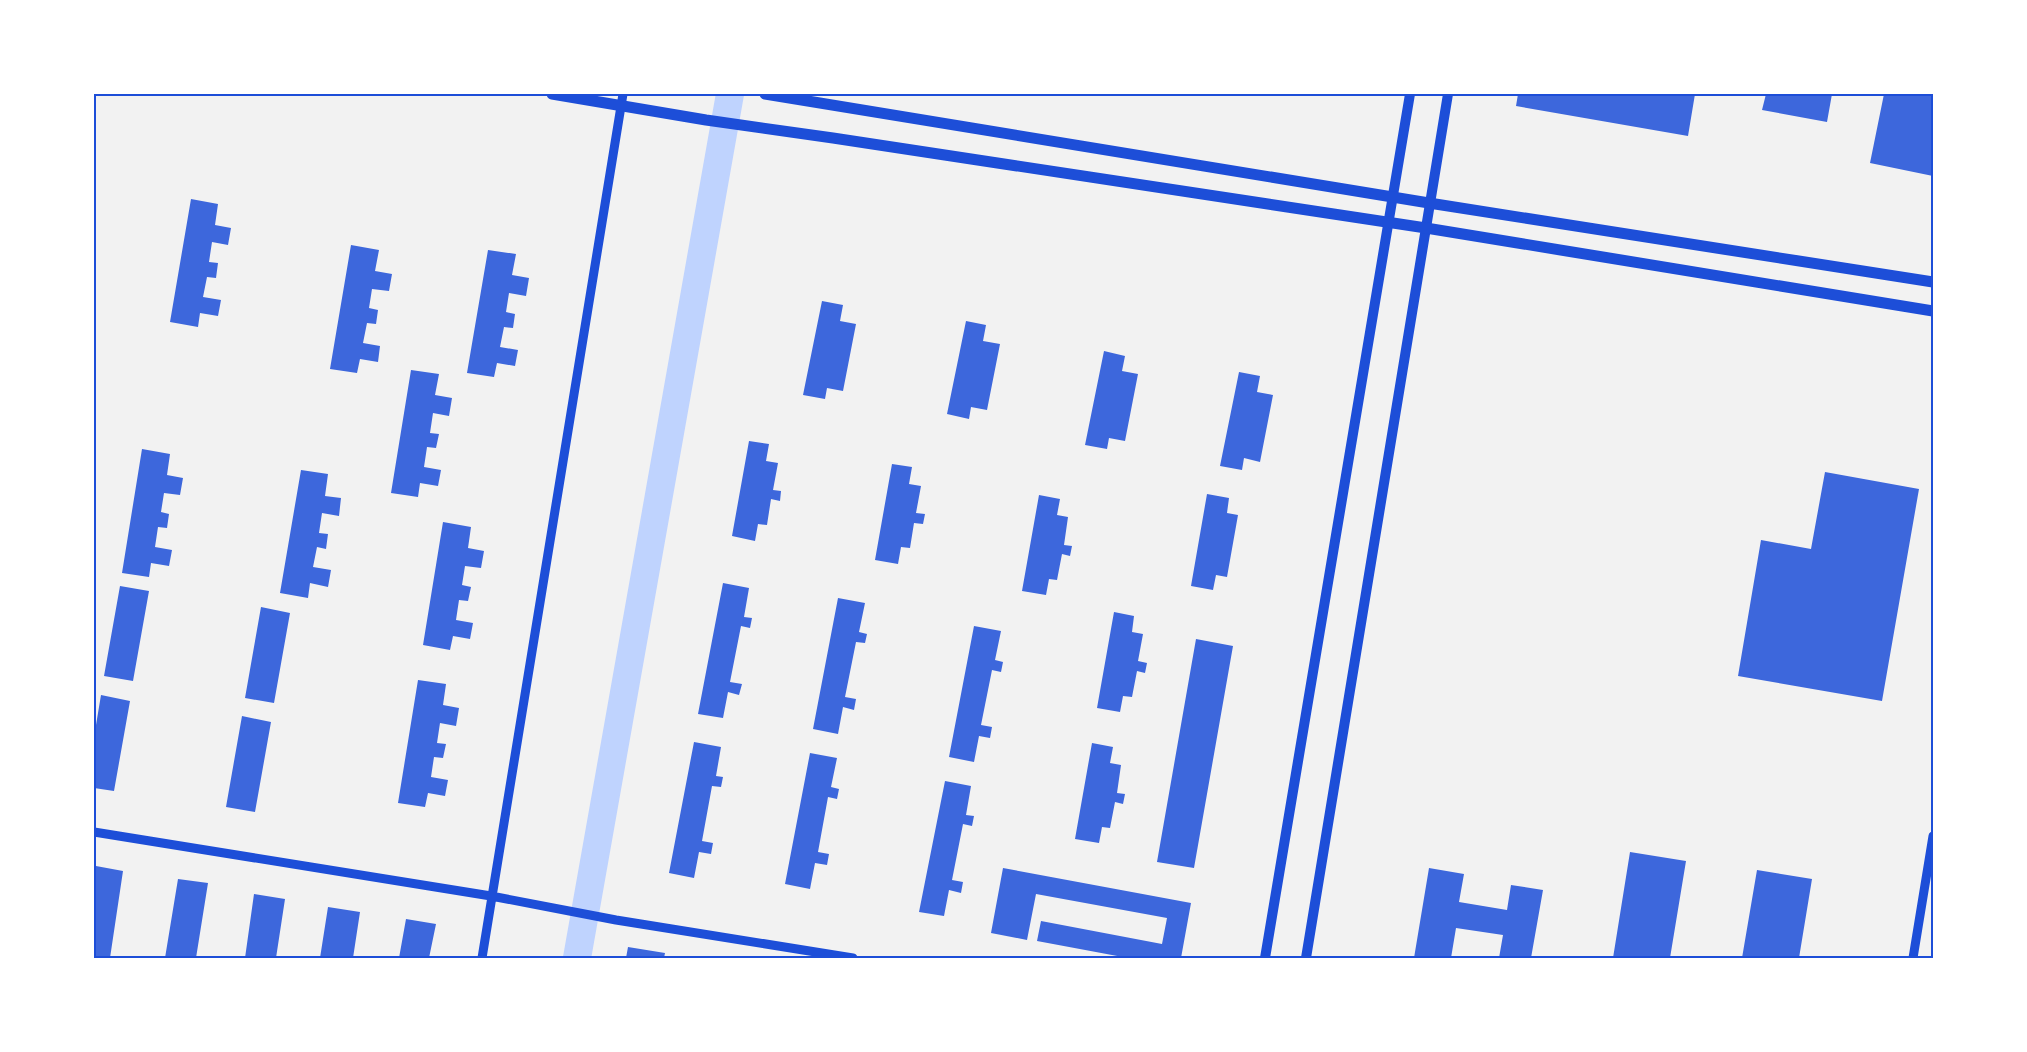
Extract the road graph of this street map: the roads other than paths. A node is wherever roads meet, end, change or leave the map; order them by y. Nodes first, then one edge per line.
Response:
1 (552, 94) edge
2 (765, 94) edge
3 (1410, 94) edge
4 (1448, 94) edge
5 (622, 100) edge
6 (1391, 197) junction
7 (1429, 203) junction
8 (1387, 222) junction
9 (1426, 228) junction
10 (1933, 282) edge
11 (1933, 311) edge
12 (94, 832) edge
13 (1933, 836) edge
14 (491, 896) junction
15 (482, 958) edge
16 (853, 958) edge
17 (1265, 958) edge
18 (1306, 958) edge
19 (1912, 958) edge

1 - 5 main road
2 - 6 main road
3 - 6 main road
4 - 7 main road
5 - 8 main road
5 - 14 street
6 - 7 main road
6 - 8 main road
7 - 9 main road
7 - 10 main road
8 - 9 main road
8 - 17 main road
9 - 11 main road
9 - 18 main road
12 - 14 street
13 - 19 street
14 - 15 street
14 - 16 street

